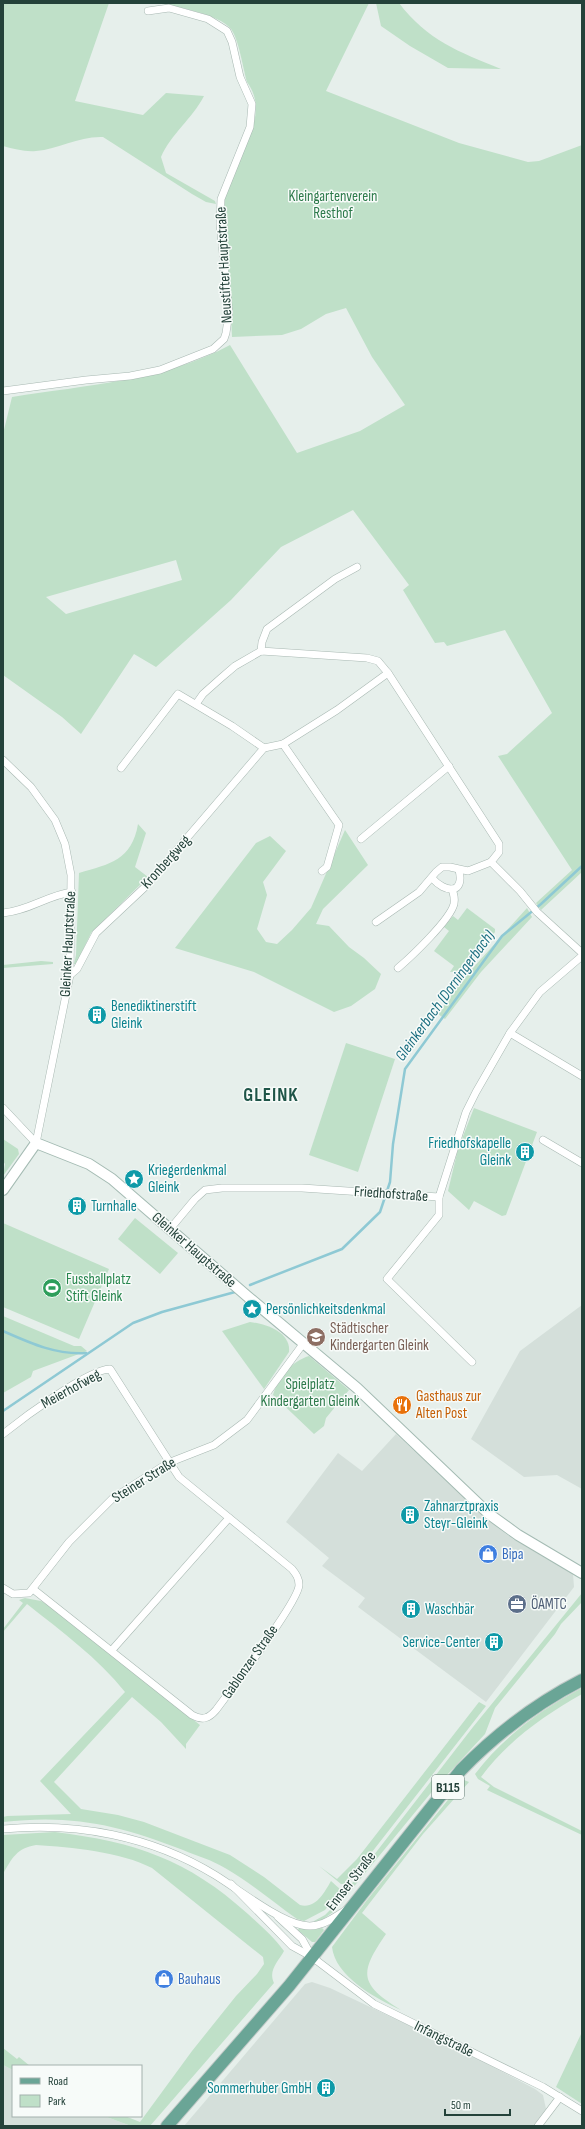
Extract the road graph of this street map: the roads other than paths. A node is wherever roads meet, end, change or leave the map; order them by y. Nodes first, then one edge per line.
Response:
1 (148, 11) dead end
2 (3, 391) edge
3 (357, 567) dead end
4 (261, 651) junction
5 (388, 673) junction
6 (196, 704) junction
7 (282, 744) junction
8 (264, 748) junction
9 (3, 760) edge
10 (449, 766) junction
11 (121, 768) dead end
12 (361, 839) dead end
13 (491, 862) junction
14 (322, 870) dead end
15 (459, 870) junction
16 (432, 878) junction
17 (452, 889) junction
18 (72, 892) junction
19 (3, 914) edge
20 (376, 922) dead end
21 (582, 953) edge
22 (582, 956) edge
23 (398, 968) dead end
24 (70, 975) junction
25 (510, 1033) junction
26 (582, 1076) edge
27 (3, 1108) edge
28 (543, 1140) dead end
29 (36, 1143) junction
30 (582, 1163) edge
31 (3, 1190) edge
32 (439, 1197) junction
33 (170, 1229) junction
34 (304, 1344) junction
35 (472, 1362) dead end
36 (3, 1434) edge
37 (168, 1463) junction
38 (229, 1518) junction
39 (582, 1573) edge
40 (3, 1588) edge
41 (33, 1589) junction
42 (112, 1650) junction
43 (582, 1680) edge
44 (3, 1829) edge
45 (231, 1884) junction
46 (267, 1908) junction
47 (350, 1908) junction
48 (312, 1957) junction
49 (560, 2097) junction
50 (582, 2111) edge
51 (167, 2126) edge
52 (538, 2126) edge

1 - 2 street, Neustifter Hauptstraße
3 - 4 street
4 - 5 street
4 - 6 street
5 - 7 street
5 - 10 street
6 - 8 street
6 - 11 street
7 - 8 street
7 - 14 street
8 - 24 street, Kronbergweg
9 - 18 street, Gleinker Hauptstraße
10 - 12 street
10 - 13 street
13 - 15 street
13 - 21 street
15 - 16 street
15 - 17 street
16 - 17 street
16 - 20 street
17 - 23 street
18 - 19 street
18 - 24 street, Gleinker Hauptstraße
22 - 25 street, Friedhofstraße
24 - 29 street, Gleinker Hauptstraße
25 - 26 street
25 - 32 street, Friedhofstraße
27 - 29 street
28 - 30 street
29 - 31 street
29 - 33 street, Gleinker Hauptstraße
32 - 33 street, Friedhofstraße
32 - 35 street
33 - 34 street, Gleinker Hauptstraße
34 - 37 street, Steiner Straße
34 - 39 street, Gleinker Hauptstraße
36 - 37 street, Meierhofweg
37 - 38 street, Gablonzer Straße
37 - 41 street, Steiner Straße
38 - 42 street
38 - 42 street, Gablonzer Straße
40 - 41 street
41 - 42 street, Gablonzer Straße
43 - 47 main road, Ennser Straße / B115
44 - 45 street
45 - 46 street
45 - 48 street
46 - 47 street
46 - 48 street
47 - 48 main road, Ennser Straße / B115
48 - 49 street, Infangstraße
48 - 51 main road, Ennser Straße / B115
49 - 50 street, Infangstraße
49 - 52 street

